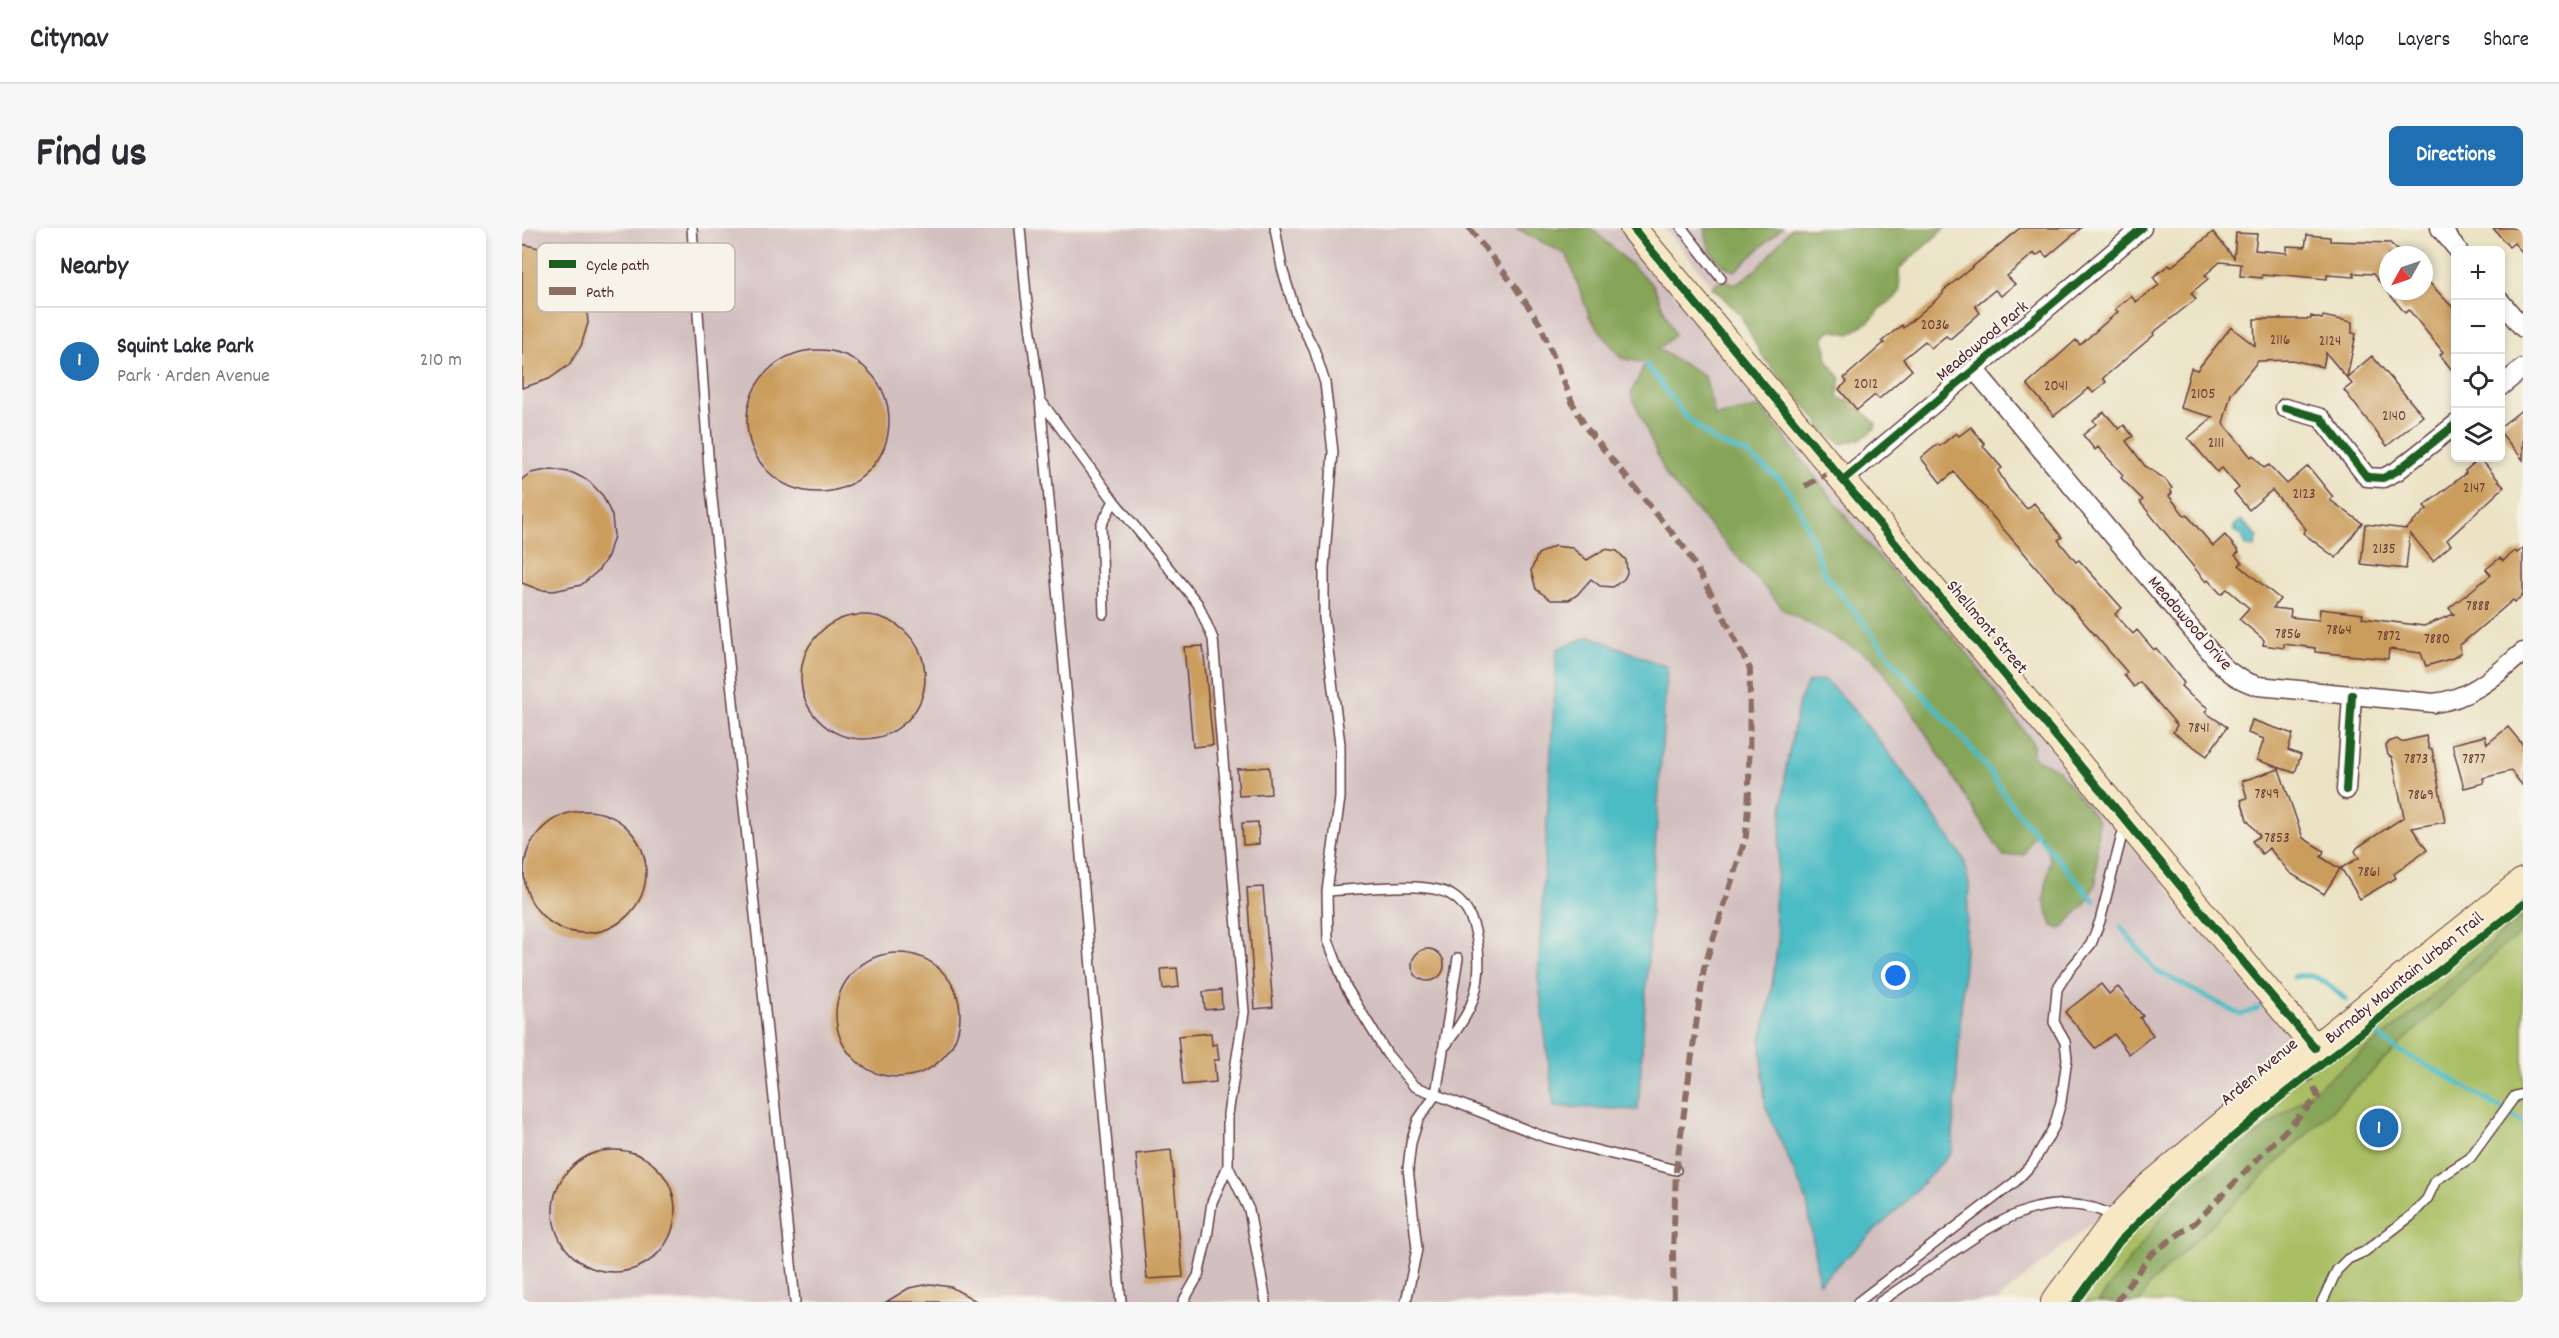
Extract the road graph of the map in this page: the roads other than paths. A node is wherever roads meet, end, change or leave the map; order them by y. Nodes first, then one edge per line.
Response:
1 (692, 228) edge
2 (1020, 228) edge
3 (1275, 228) edge
4 (1633, 228) edge
5 (1682, 228) edge
6 (2142, 228) edge
7 (2440, 228) edge
8 (693, 243) edge
9 (2455, 246) edge
10 (1721, 278) dead end
11 (2505, 307) edge
12 (698, 312) edge
13 (2523, 328) edge
14 (2523, 368) edge
15 (1974, 369) junction
16 (2505, 383) edge
17 (1040, 399) junction
18 (2284, 408) dead end
19 (2451, 428) edge
20 (1843, 480) junction
21 (1114, 501) junction
22 (1104, 614) dead end
23 (2521, 657) edge
24 (2352, 695) junction
25 (2346, 790) dead end
26 (2131, 826) junction
27 (2523, 881) edge
28 (1327, 891) junction
29 (1458, 958) dead end
30 (1444, 1047) junction
31 (2315, 1048) junction
32 (1436, 1094) junction
33 (2519, 1095) edge
34 (1228, 1166) junction
35 (1676, 1170) dead end
36 (2112, 1224) junction
37 (795, 1302) edge
38 (1121, 1302) edge
39 (1183, 1302) edge
40 (1266, 1302) edge
41 (1406, 1302) edge
42 (1858, 1302) edge
43 (1880, 1302) edge
44 (2054, 1302) edge
45 (2322, 1302) edge

1 - 8 lane
2 - 17 lane
3 - 28 lane
4 - 20 street, Shellmont Street
5 - 10 lane
6 - 15 street, Meadowood Park
7 - 9 street
11 - 13 street
12 - 37 lane
14 - 16 street
15 - 20 street, Meadowood Park
15 - 24 street, Meadowood Drive
17 - 21 lane
17 - 38 lane
18 - 19 street
20 - 26 street, Shellmont Street
21 - 22 lane
21 - 34 lane
23 - 24 street, Meadowood Drive
24 - 25 street
26 - 31 street, Shellmont Street
26 - 42 lane
27 - 31 street, Arden Avenue
28 - 30 lane
28 - 32 lane
29 - 30 lane
30 - 32 lane
31 - 36 street, Arden Avenue
32 - 35 lane
32 - 41 lane
33 - 45 lane
34 - 39 lane
34 - 40 lane
36 - 43 lane
36 - 44 street, Arden Avenue

